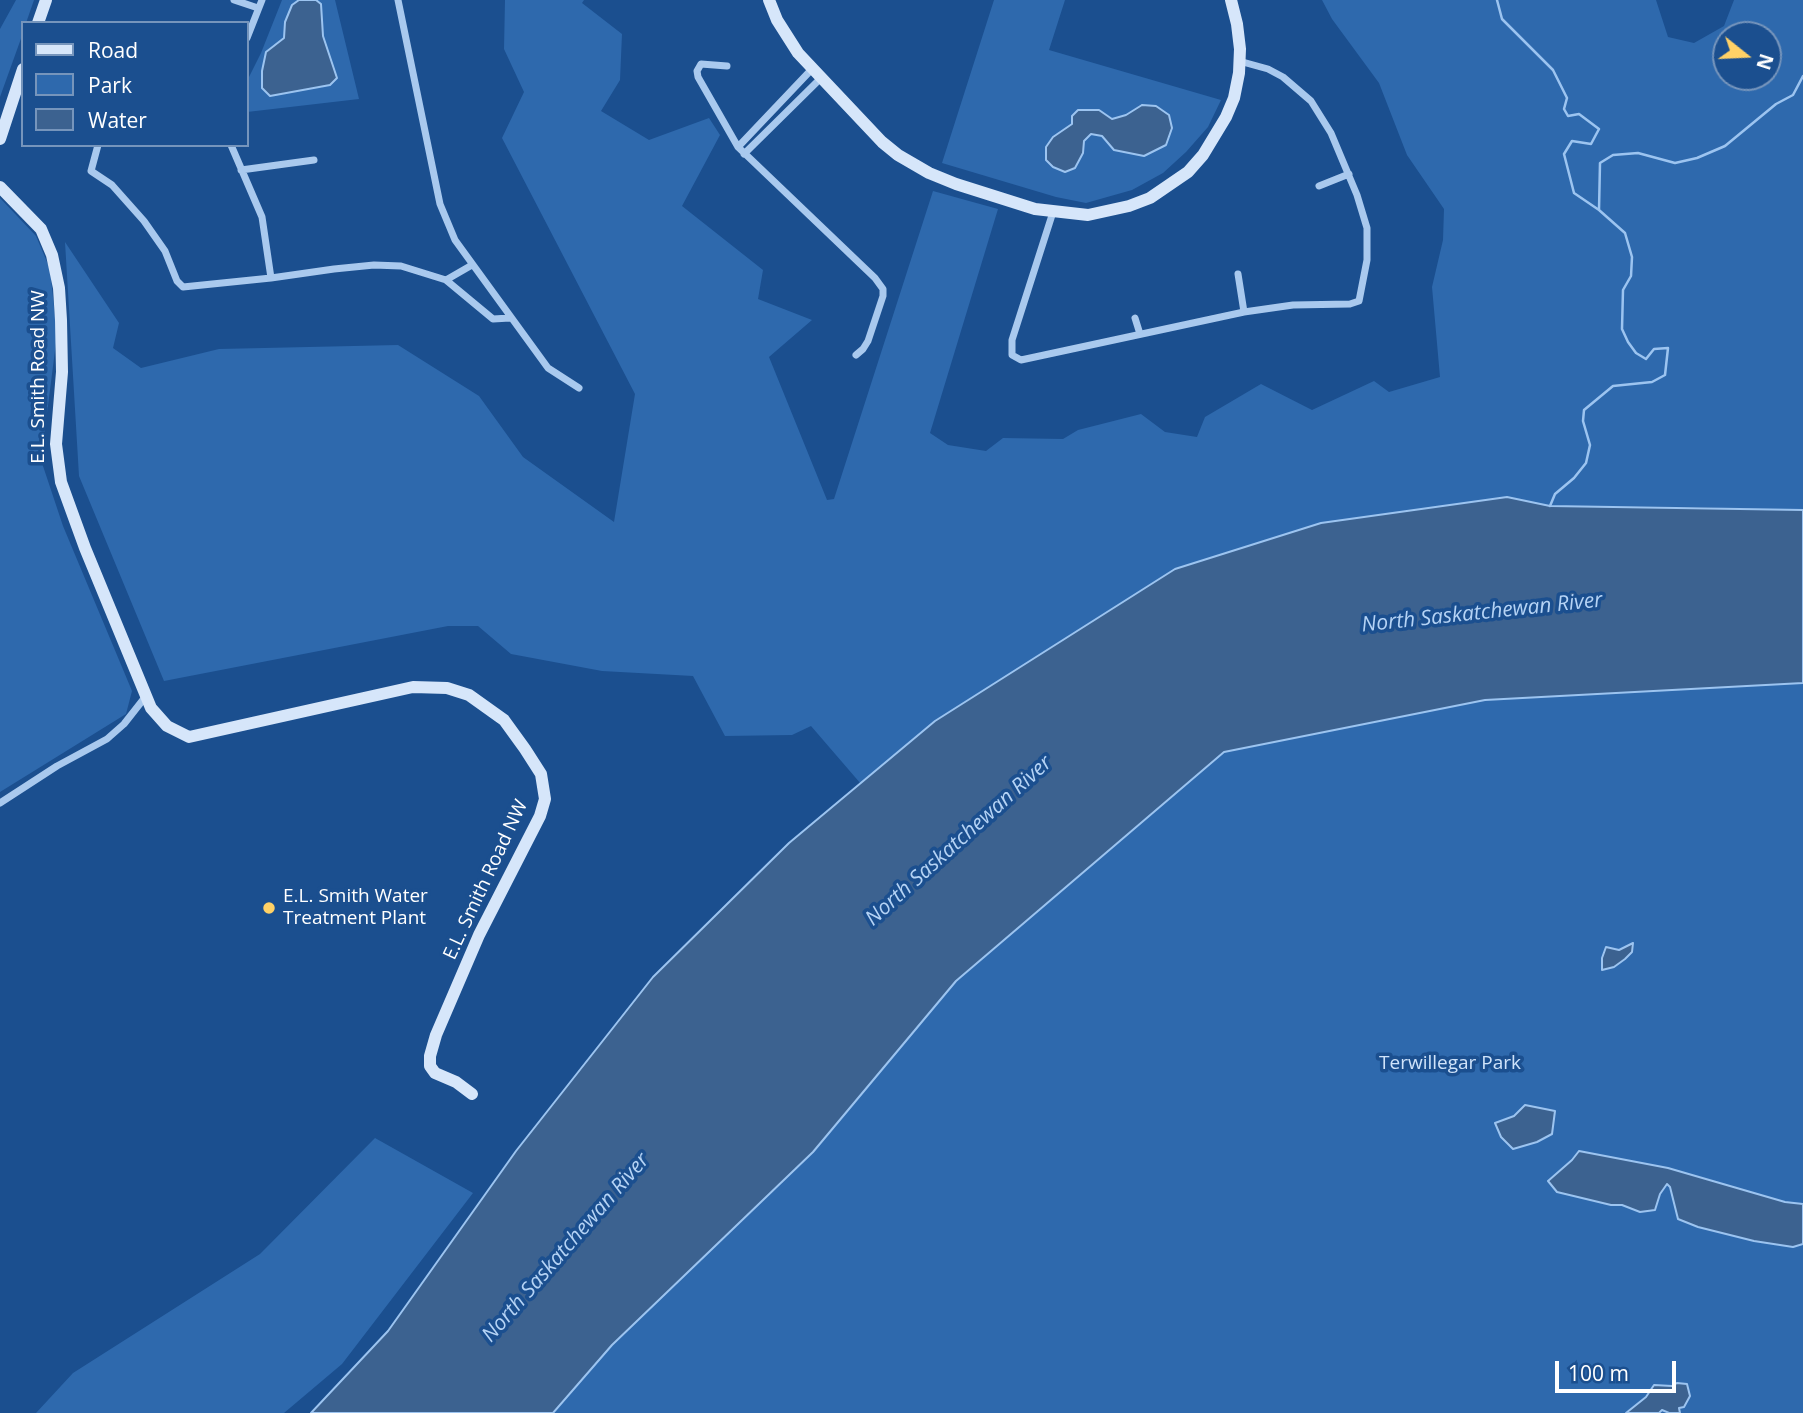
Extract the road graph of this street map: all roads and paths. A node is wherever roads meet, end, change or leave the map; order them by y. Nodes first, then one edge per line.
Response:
1 (46, 0) edge
2 (234, 0) edge
3 (262, 0) edge
4 (398, 0) edge
5 (769, 0) edge
6 (1231, 0) edge
7 (258, 8) junction
8 (39, 21) edge
9 (248, 35) edge
10 (1239, 61) junction
11 (727, 66) dead end
12 (816, 74) junction
13 (21, 75) edge
14 (0, 139) edge
15 (98, 147) edge
16 (233, 147) edge
17 (738, 147) junction
18 (744, 154) junction
19 (314, 160) dead end
20 (241, 170) junction
21 (1349, 174) junction
22 (1319, 186) dead end
23 (0, 187) edge
24 (1053, 212) junction
25 (472, 265) junction
26 (1238, 274) dead end
27 (271, 278) junction
28 (446, 280) junction
29 (1244, 312) junction
30 (510, 318) junction
31 (1135, 318) dead end
32 (1140, 334) junction
33 (856, 355) dead end
34 (579, 388) dead end
35 (146, 696) junction
36 (0, 803) edge
37 (472, 1094) dead end

1 - 8 street
2 - 7 street
3 - 7 street
4 - 25 street
5 - 12 street
6 - 10 street
7 - 9 street
10 - 21 street
10 - 24 street
11 - 17 street
12 - 17 street
12 - 18 street
12 - 24 street
13 - 14 street
15 - 27 street
16 - 20 street
17 - 18 street
18 - 33 street
19 - 20 street
20 - 27 street
21 - 22 street
21 - 29 street
23 - 35 street, E.L. Smith Road NW
24 - 32 street
25 - 28 street
25 - 30 street
26 - 29 street
27 - 28 street
28 - 30 street
29 - 32 street
30 - 34 street
31 - 32 street
35 - 36 street
35 - 37 street, E.L. Smith Road NW

